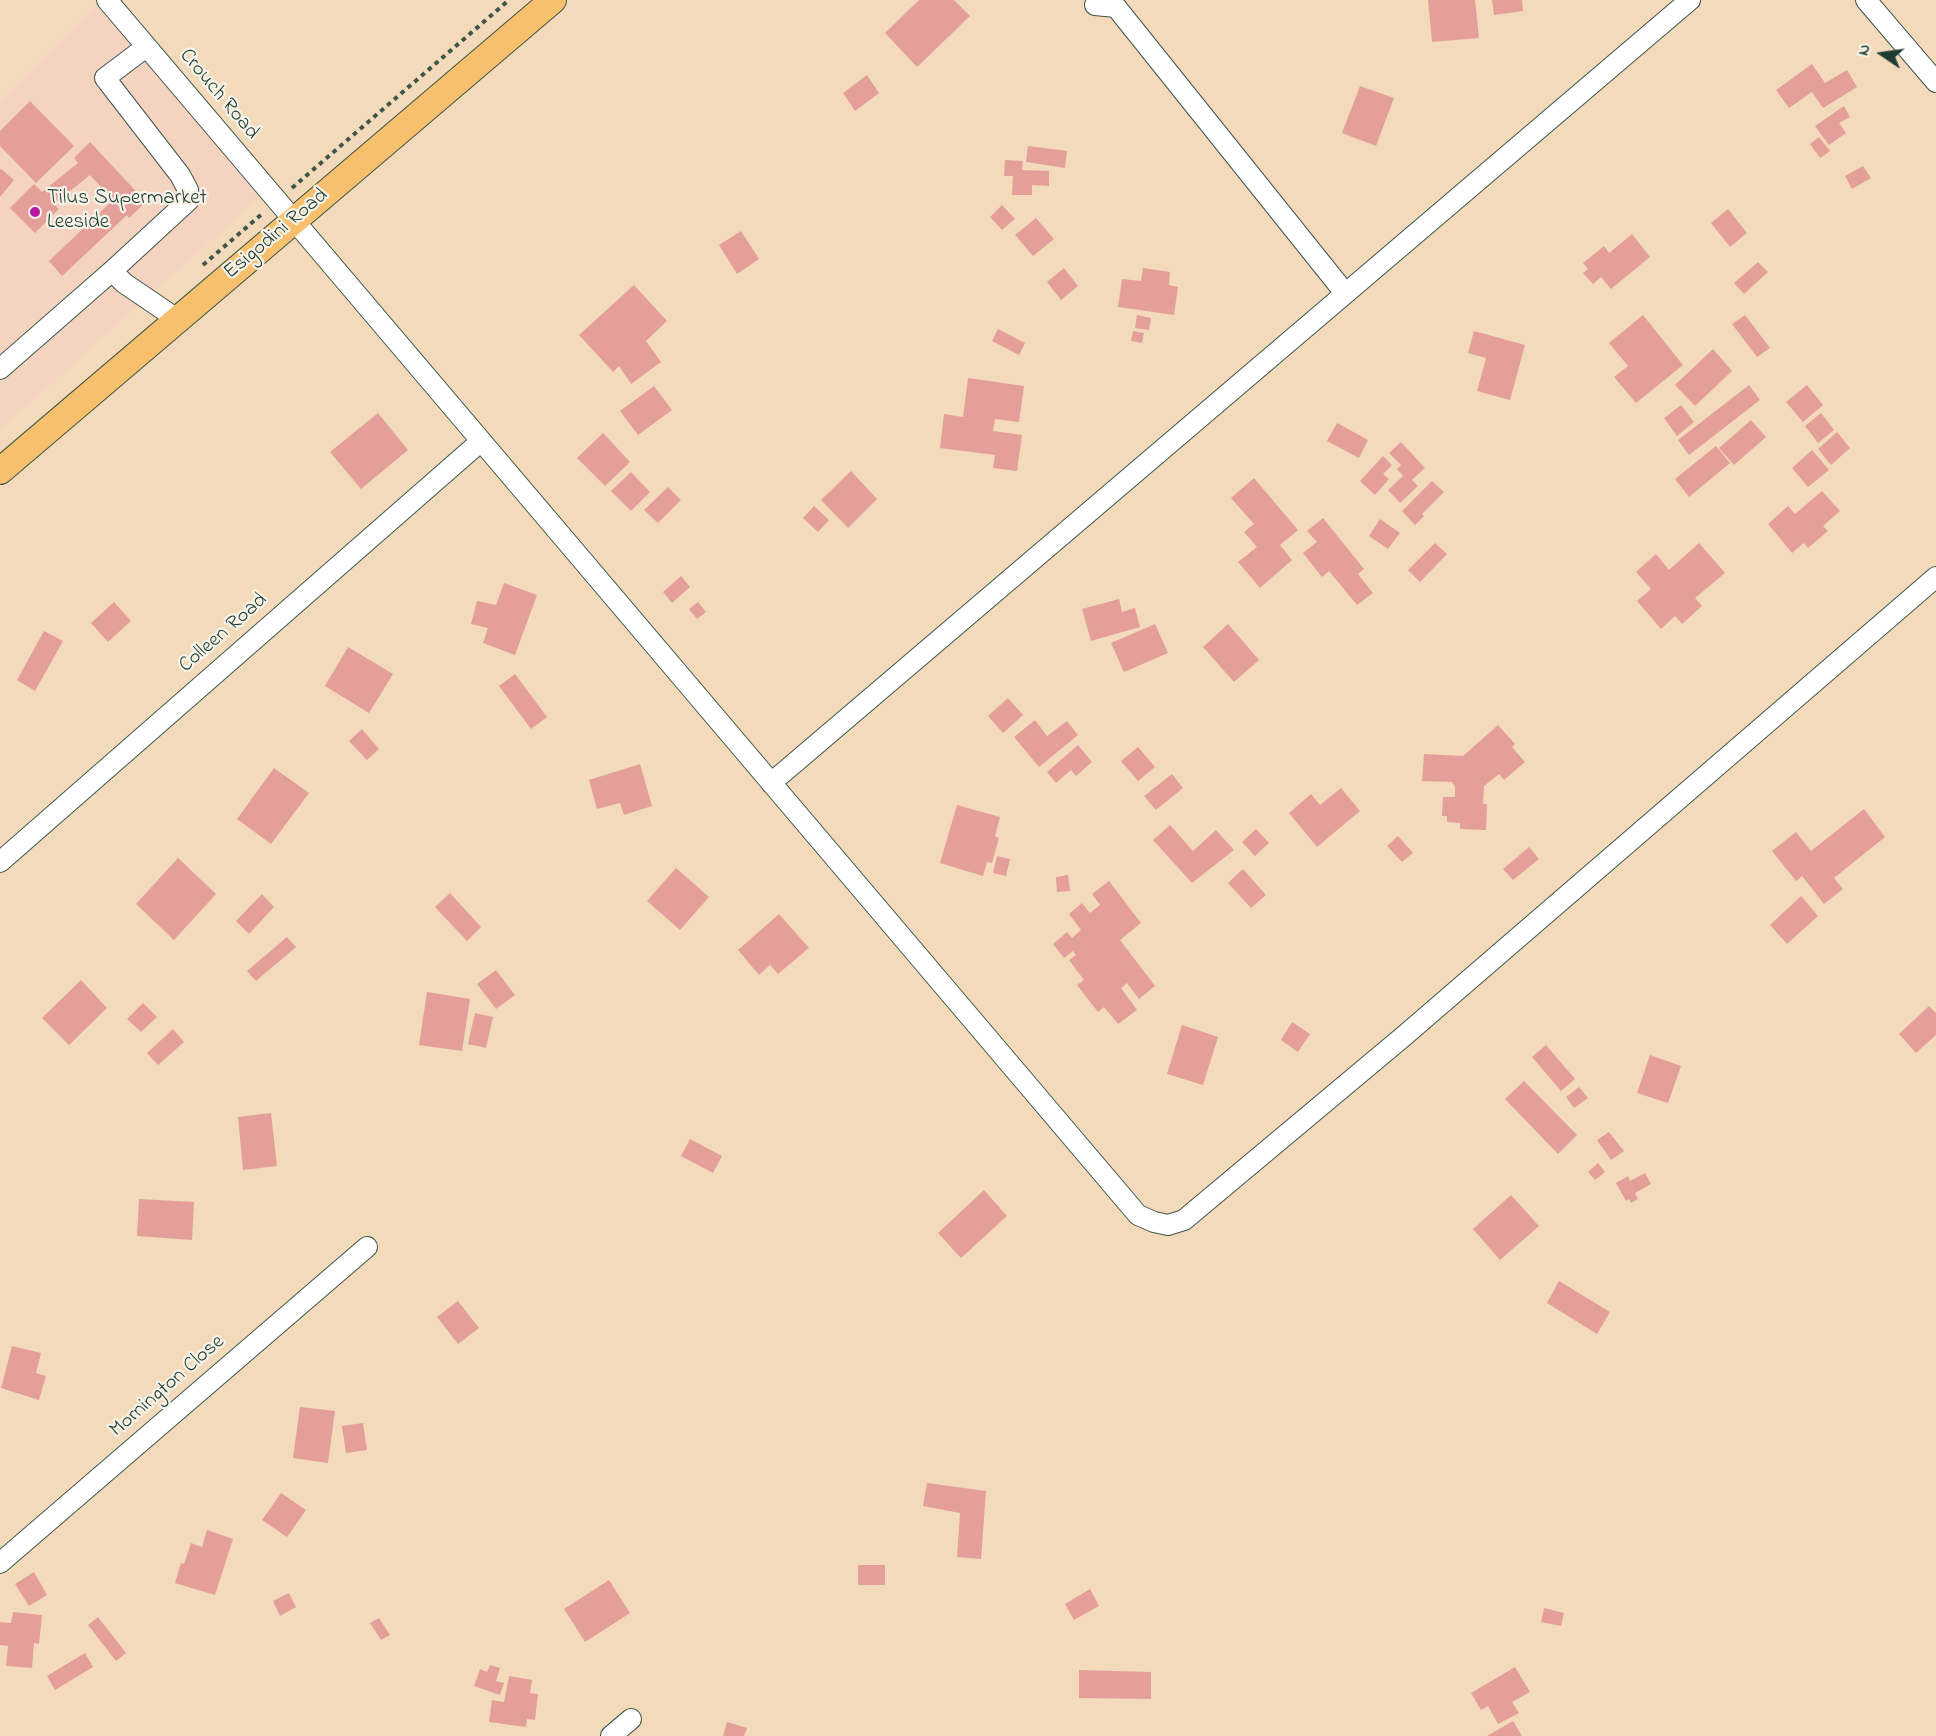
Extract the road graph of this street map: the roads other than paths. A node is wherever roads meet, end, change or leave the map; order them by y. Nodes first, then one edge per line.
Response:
1 (107, 0) edge
2 (553, 0) edge
3 (1690, 0) edge
4 (1866, 0) edge
5 (1095, 5) dead end
6 (146, 47) junction
7 (1936, 82) edge
8 (294, 221) junction
9 (112, 271) junction
10 (1346, 293) junction
11 (177, 319) junction
12 (0, 369) edge
13 (480, 442) junction
14 (0, 471) edge
15 (1936, 578) edge
16 (771, 783) junction
17 (0, 862) edge
18 (367, 1247) dead end
19 (0, 1563) edge
20 (631, 1719) dead end
21 (611, 1736) edge

1 - 6 street, Crouch Road
2 - 8 main road, Esigodini Road
3 - 10 street
4 - 7 street
5 - 10 street
6 - 8 street, Crouch Road
6 - 9 street
8 - 11 main road, Esigodini Road
8 - 13 street, Crouch Road
9 - 11 street
9 - 12 street
10 - 16 street
11 - 14 main road, Esigodini Road
13 - 16 street, Crouch Road
13 - 17 street, Colleen Road
15 - 16 street, Crouch Road
18 - 19 street, Mornington Close
20 - 21 street

